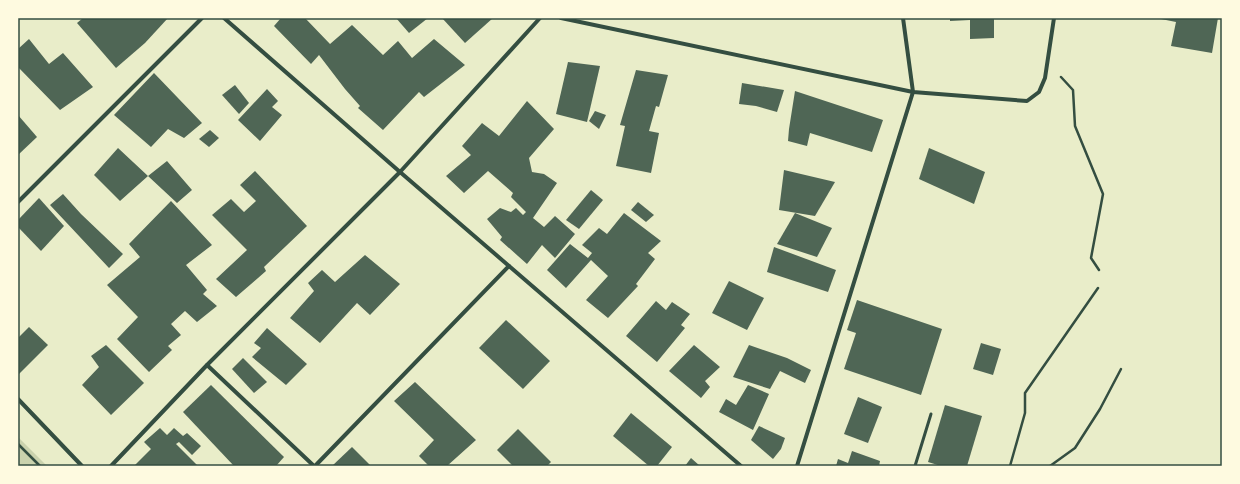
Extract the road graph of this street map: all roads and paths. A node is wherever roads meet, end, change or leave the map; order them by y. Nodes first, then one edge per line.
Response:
1 (202, 18) edge
2 (224, 18) edge
3 (540, 18) edge
4 (561, 18) edge
5 (903, 18) edge
6 (1054, 18) edge
7 (1047, 62) junction
8 (912, 92) junction
9 (400, 172) junction
10 (18, 202) edge
11 (509, 266) junction
12 (1099, 270) dead end
13 (1098, 288) dead end
14 (207, 365) junction
15 (1121, 369) dead end
16 (18, 399) edge
17 (931, 414) dead end
18 (18, 444) edge
19 (40, 466) edge
20 (82, 466) edge
21 (111, 466) edge
22 (314, 466) edge
23 (741, 466) edge
24 (797, 466) edge
25 (915, 466) edge
26 (1010, 466) edge
27 (1050, 466) edge

1 - 10 street
2 - 9 street
3 - 9 street
4 - 8 street
5 - 8 street
6 - 7 street
7 - 8 street
7 - 12 path
8 - 24 street
9 - 11 street
9 - 14 street
11 - 22 street
11 - 23 street
13 - 26 path
14 - 21 street
14 - 22 street
15 - 27 path
16 - 20 street
17 - 25 lane
18 - 19 path

